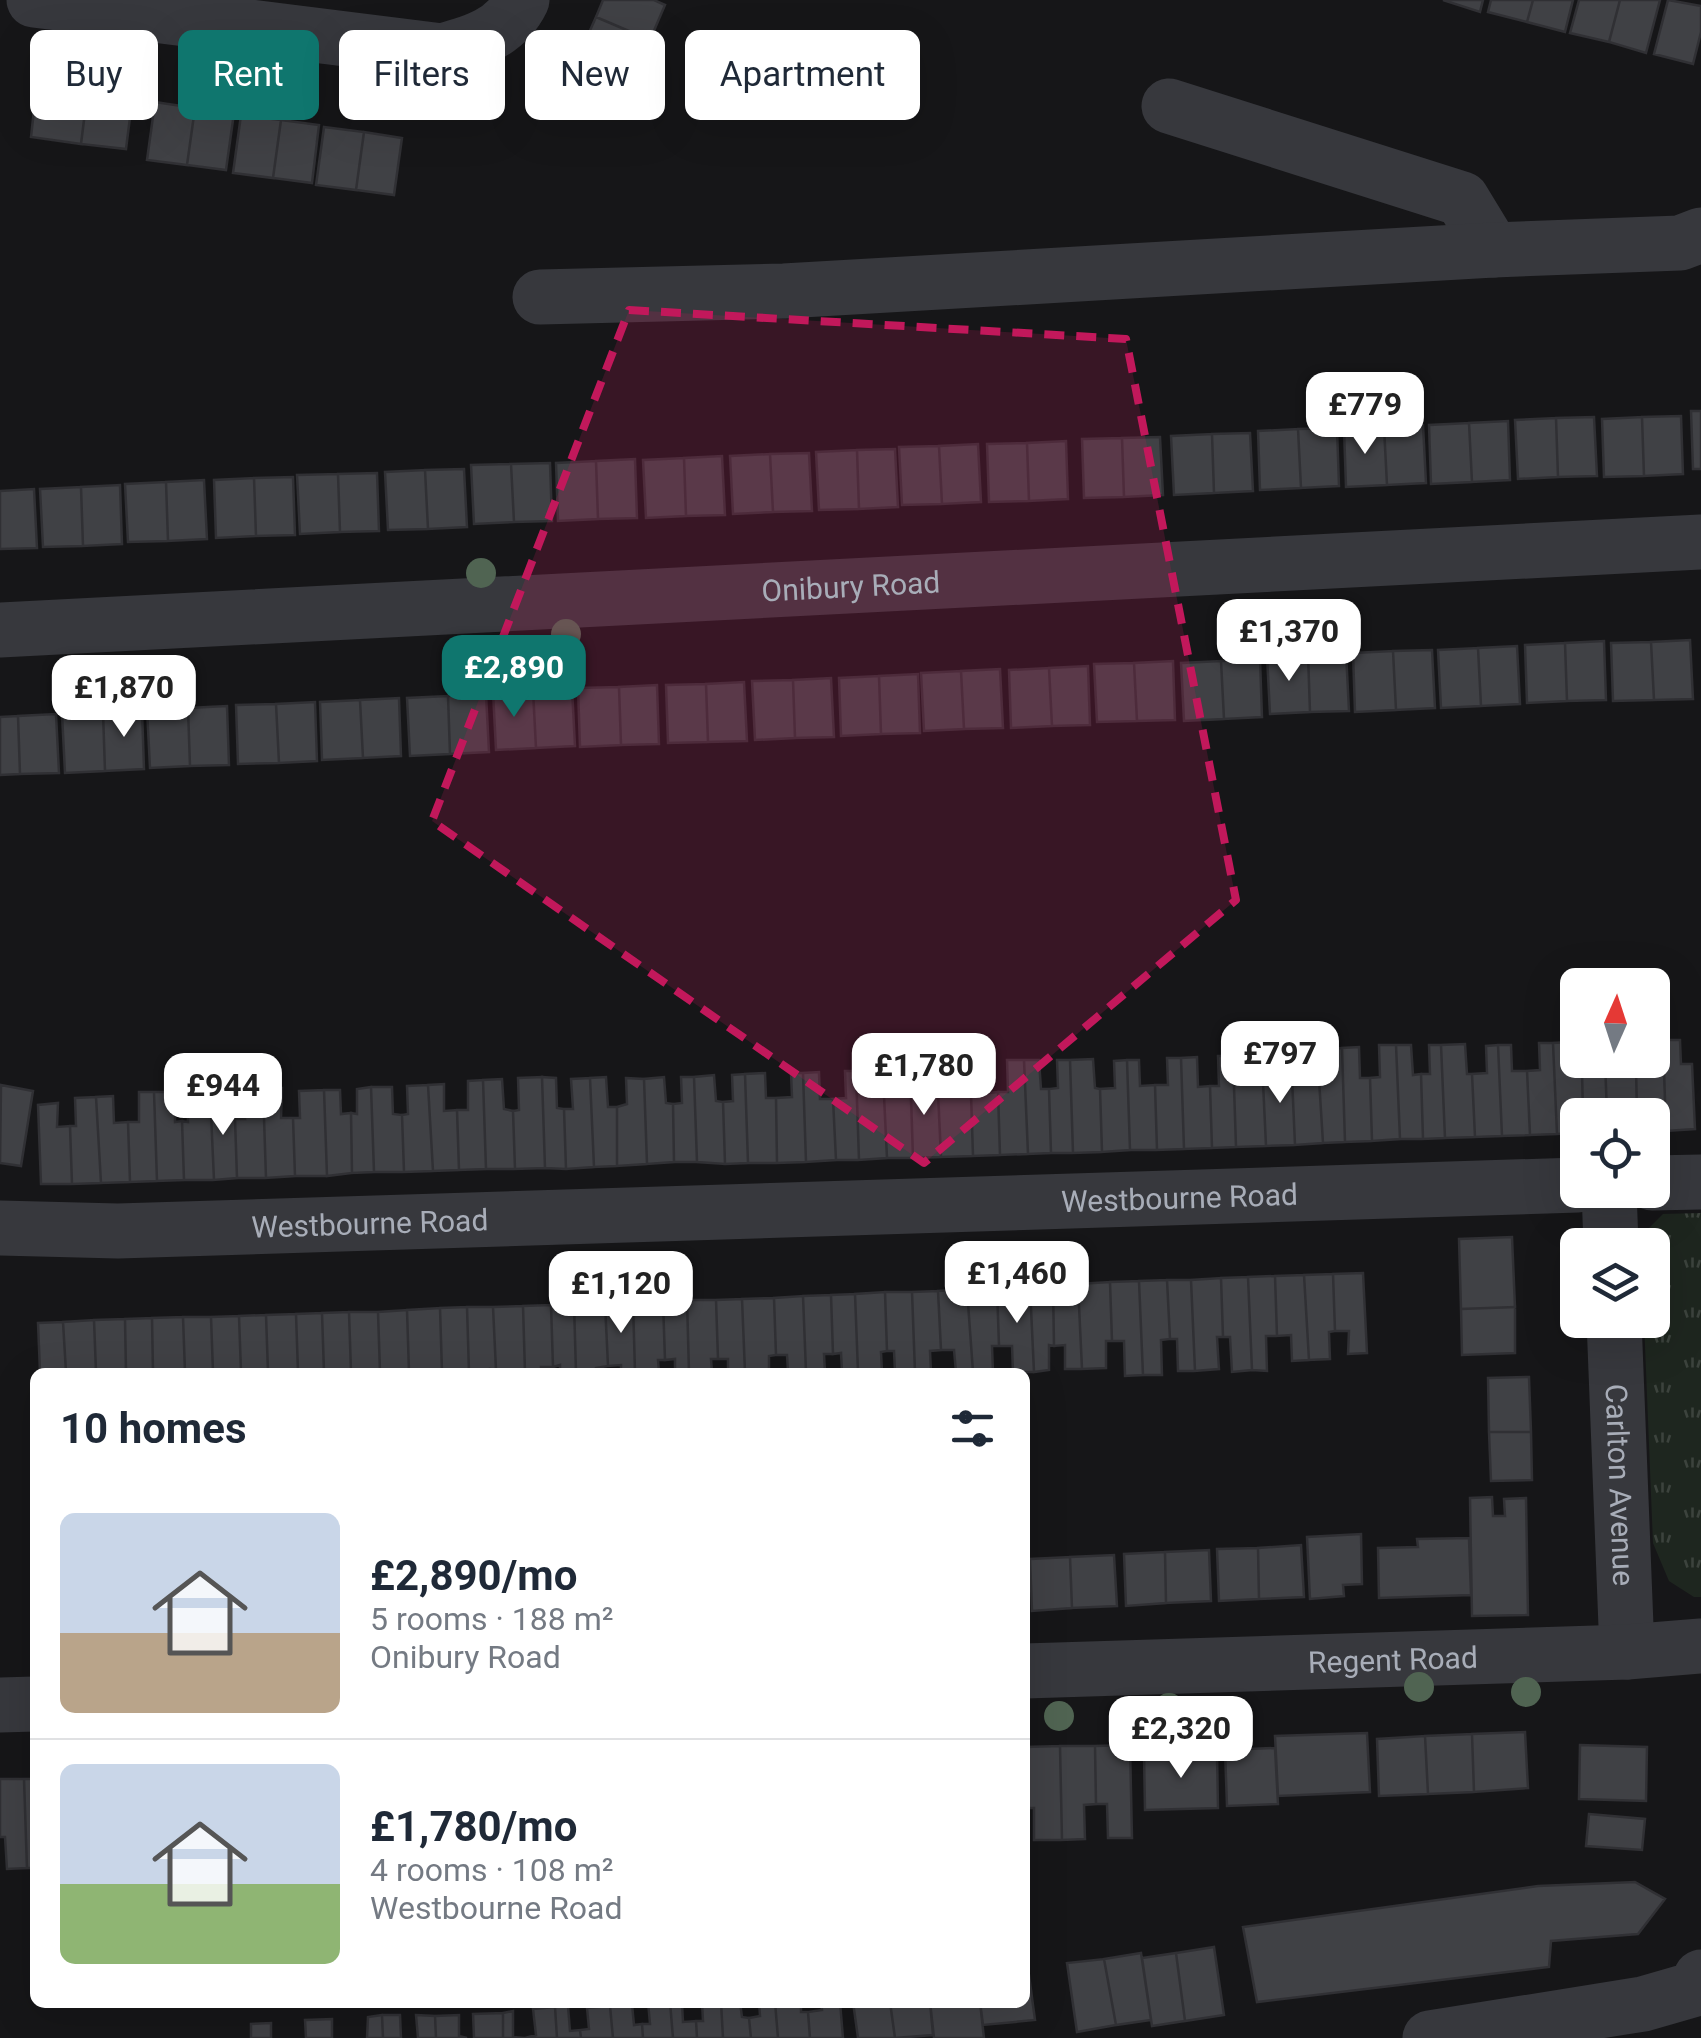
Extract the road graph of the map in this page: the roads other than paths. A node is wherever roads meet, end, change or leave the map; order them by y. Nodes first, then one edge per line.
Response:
1 (34, 0) edge
2 (503, 20) edge
3 (1169, 106) dead end
4 (1701, 235) edge
5 (1493, 250) junction
6 (540, 296) dead end
7 (1701, 542) edge
8 (0, 630) edge
9 (1701, 1182) edge
10 (1670, 1183) edge
11 (1560, 1186) edge
12 (0, 1228) edge
13 (1615, 1338) edge
14 (1701, 1646) edge
15 (1627, 1652) junction
16 (1030, 1672) edge
17 (30, 1704) edge
18 (0, 1705) edge
19 (1699, 1988) edge
20 (1430, 2038) edge

1 - 2 street
3 - 5 street
4 - 5 street
5 - 6 street
7 - 8 street, Onibury Road
9 - 10 street
11 - 12 street, Westbourne Road
13 - 15 street, Carlton Avenue
14 - 15 street, Regent Road
15 - 16 street, Regent Road
17 - 18 street
19 - 20 street

